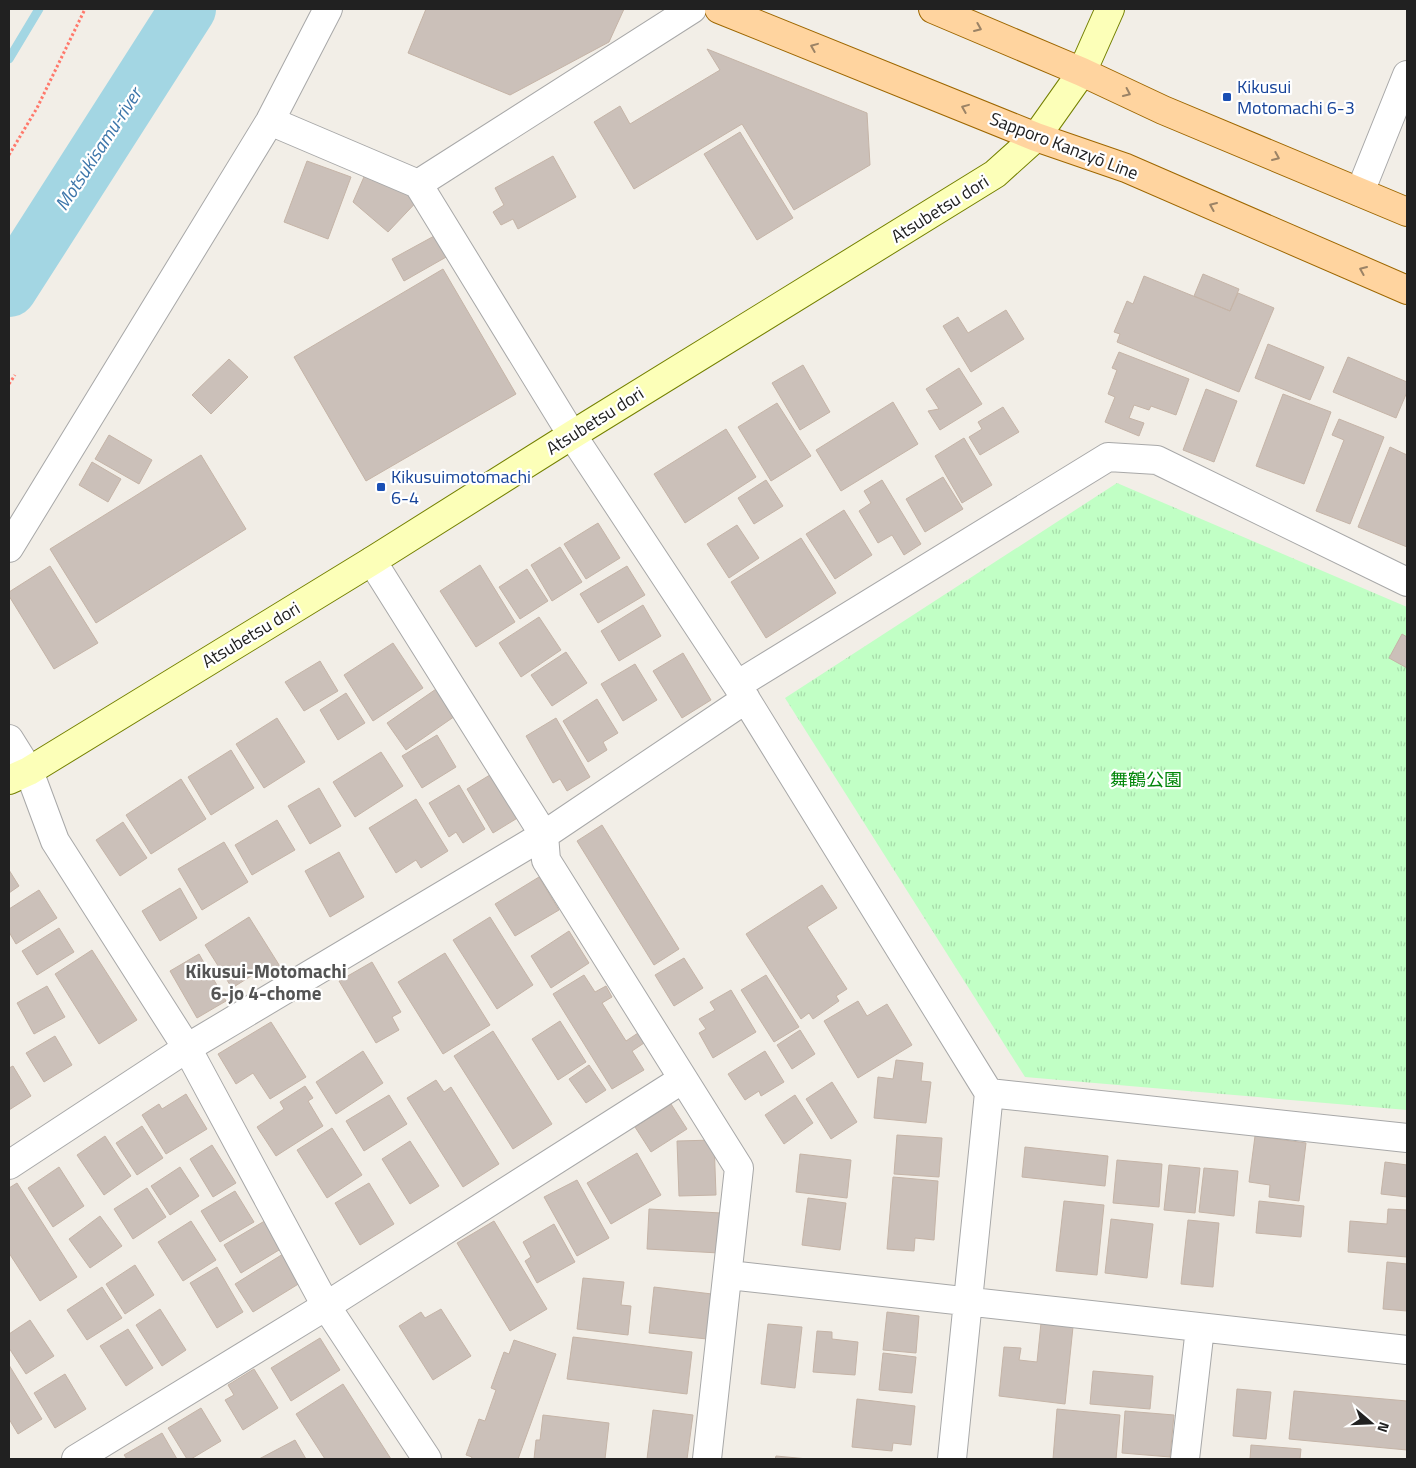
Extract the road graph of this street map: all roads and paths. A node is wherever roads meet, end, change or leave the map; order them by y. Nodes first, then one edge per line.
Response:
1 (86, 9) edge
2 (328, 9) edge
3 (692, 9) edge
4 (719, 9) edge
5 (933, 9) edge
6 (1110, 9) edge
7 (1082, 72) junction
8 (1407, 75) edge
9 (270, 121) junction
10 (1036, 136) junction
11 (9, 155) edge
12 (418, 184) junction
13 (1360, 192) junction
14 (1407, 212) edge
15 (1407, 290) edge
16 (15, 375) dead end
17 (9, 384) edge
18 (572, 435) junction
19 (9, 548) edge
20 (372, 561) junction
21 (1407, 582) edge
22 (741, 692) junction
23 (9, 739) edge
24 (19, 775) edge
25 (9, 789) edge
26 (544, 835) junction
27 (187, 1048) junction
28 (683, 1079) junction
29 (989, 1093) junction
30 (1407, 1138) edge
31 (9, 1165) edge
32 (729, 1275) junction
33 (970, 1300) junction
34 (326, 1306) junction
35 (1200, 1328) junction
36 (1407, 1350) edge
37 (76, 1459) edge
38 (427, 1459) edge
39 (707, 1459) edge
40 (952, 1459) edge
41 (1185, 1459) edge

1 - 11 path
2 - 9 street
3 - 12 street
10 -> 4 main road, Sapporo Kanzyō Line
5 -> 7 main road
6 - 7 street, Atsubetsu dori
7 - 10 street, Atsubetsu dori
7 -> 13 main road
8 - 13 street
9 - 12 street
9 - 19 street
15 -> 10 main road, Sapporo Kanzyō Line
10 - 18 street, Atsubetsu dori
12 - 18 street
13 - 14 main road
16 - 17 path
18 - 20 street, Atsubetsu dori
18 - 22 street
20 - 24 street, Atsubetsu dori
20 - 26 street
21 - 22 street
22 - 26 street
22 - 29 street
23 - 24 street
24 - 25 street, Atsubetsu dori
24 - 27 street
26 - 27 street
26 - 28 street
27 - 31 street
27 - 34 street
28 - 32 street
28 - 34 street
29 - 30 street
29 - 33 street
32 - 33 street
32 - 39 street
33 - 35 street
33 - 40 street
34 - 37 street
34 - 38 street
35 - 36 street
35 - 41 street

